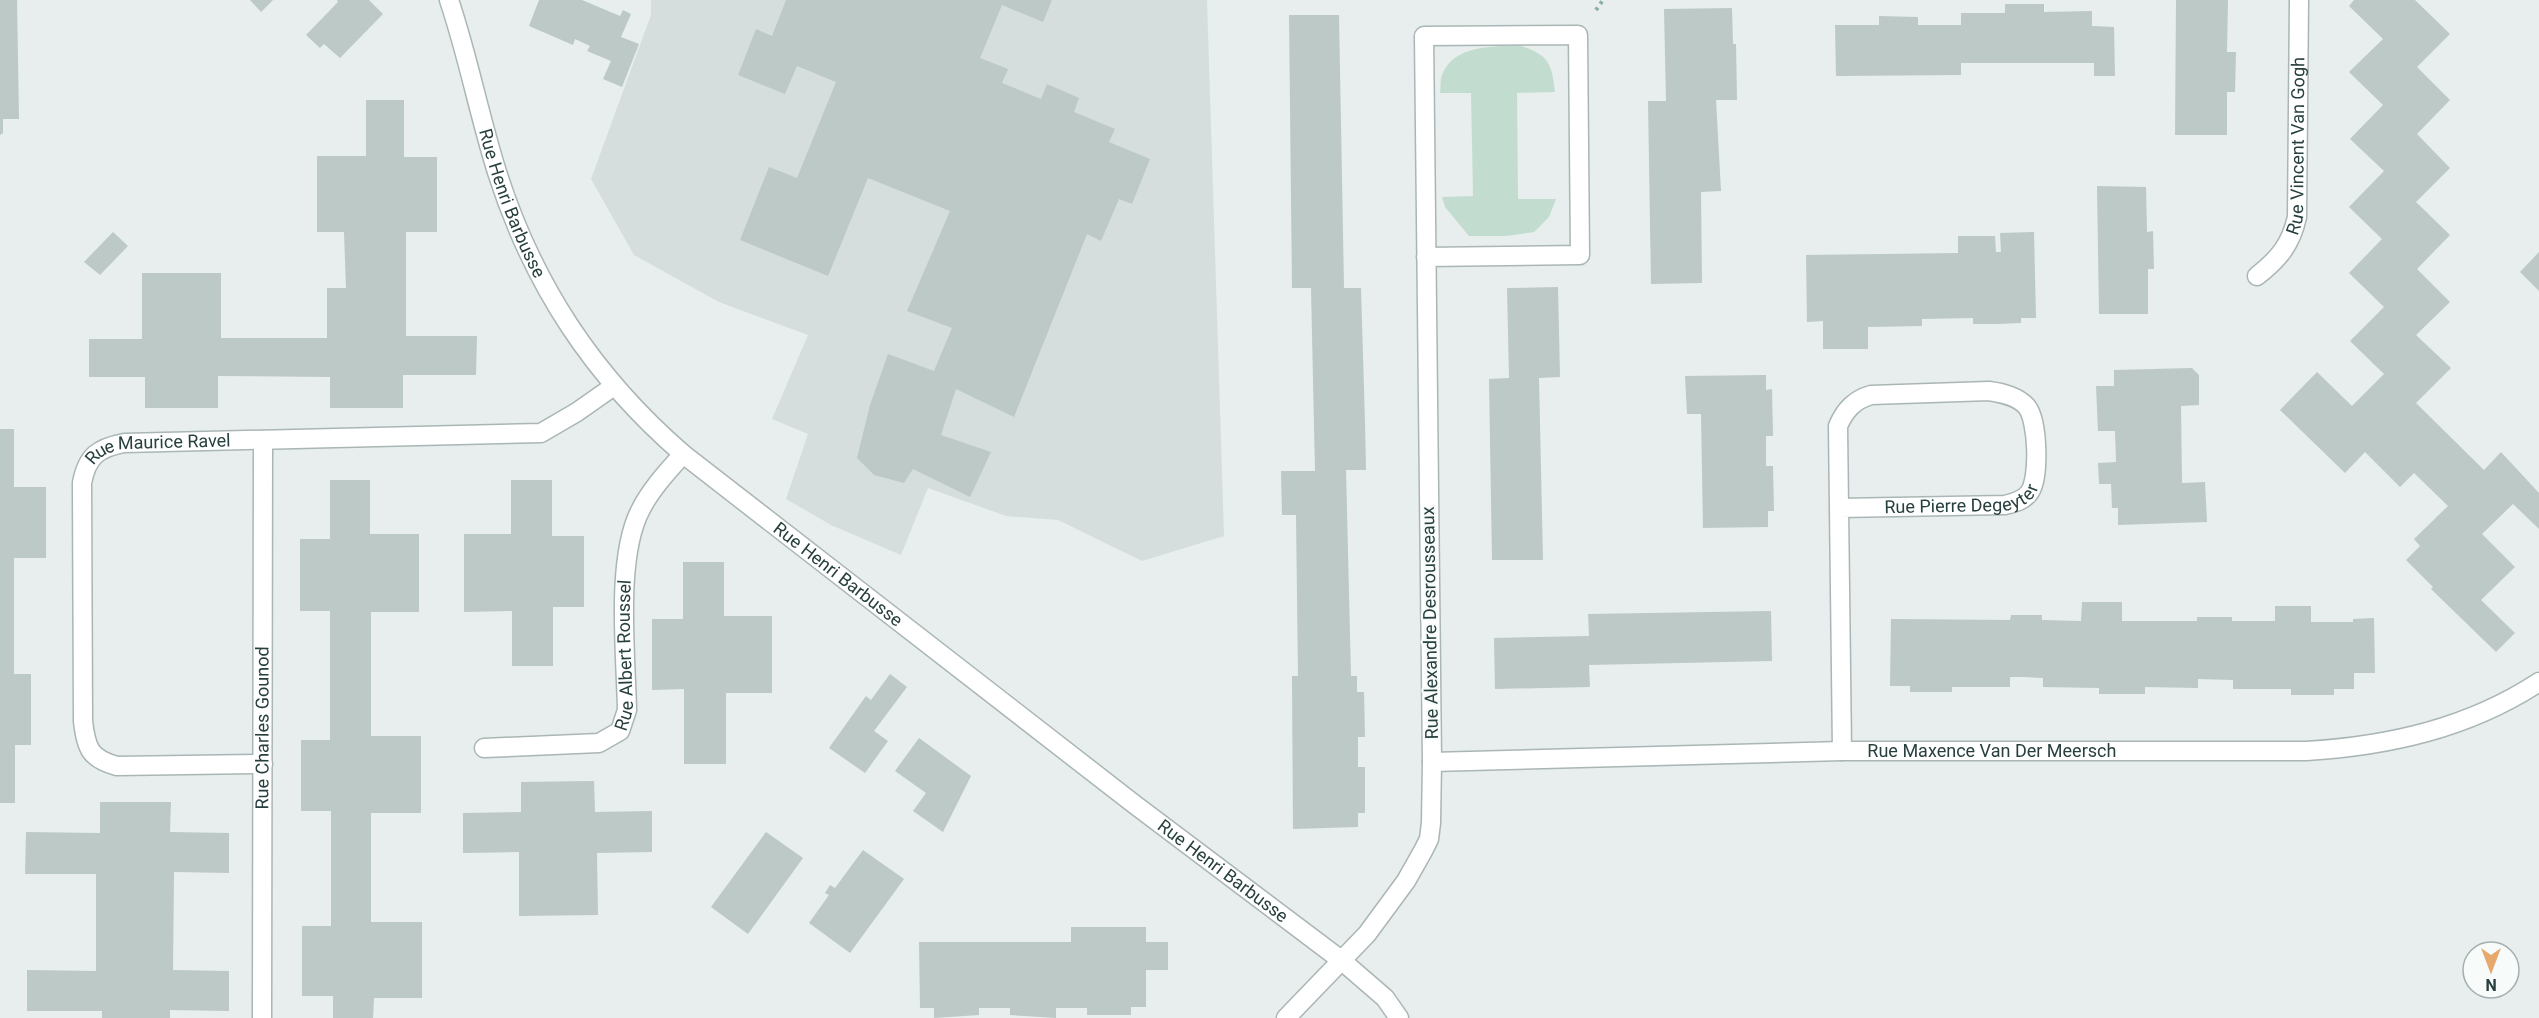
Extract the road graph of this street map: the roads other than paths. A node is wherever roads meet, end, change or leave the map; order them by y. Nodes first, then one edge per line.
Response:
1 (449, 0) edge
2 (2299, 0) edge
3 (1426, 257) junction
4 (2257, 276) dead end
5 (614, 387) junction
6 (263, 440) junction
7 (683, 454) junction
8 (1840, 508) junction
9 (2539, 682) edge
10 (484, 748) dead end
11 (1842, 751) junction
12 (1432, 762) junction
13 (263, 764) junction
14 (1341, 960) junction
15 (262, 1018) edge
16 (1287, 1018) edge
17 (1399, 1018) edge

1 - 5 street, Rue Henri Barbusse
2 - 4 street, Rue Vincent Van Gogh
3 - 3 street, Rue Alexandre Desrousseaux
3 - 12 street, Rue Alexandre Desrousseaux
5 - 6 street, Rue Maurice Ravel
5 - 7 street, Rue Henri Barbusse
6 - 13 street, Rue Charles Gounod
6 - 13 street, Rue Maurice Ravel
7 - 10 street, Rue Albert Roussel
7 - 14 street, Rue Henri Barbusse
8 - 8 street, Rue Pierre Degeyter
8 - 11 street, Rue Pierre Degeyter
9 - 11 street, Rue Maxence Van Der Meersch
11 - 12 street, Rue Maxence Van Der Meersch
12 - 14 street, Rue Alexandre Desrousseaux
13 - 15 street, Rue Charles Gounod
14 - 16 street, Rue Alexandre Desrousseaux
14 - 17 street, Rue Henri Barbusse

